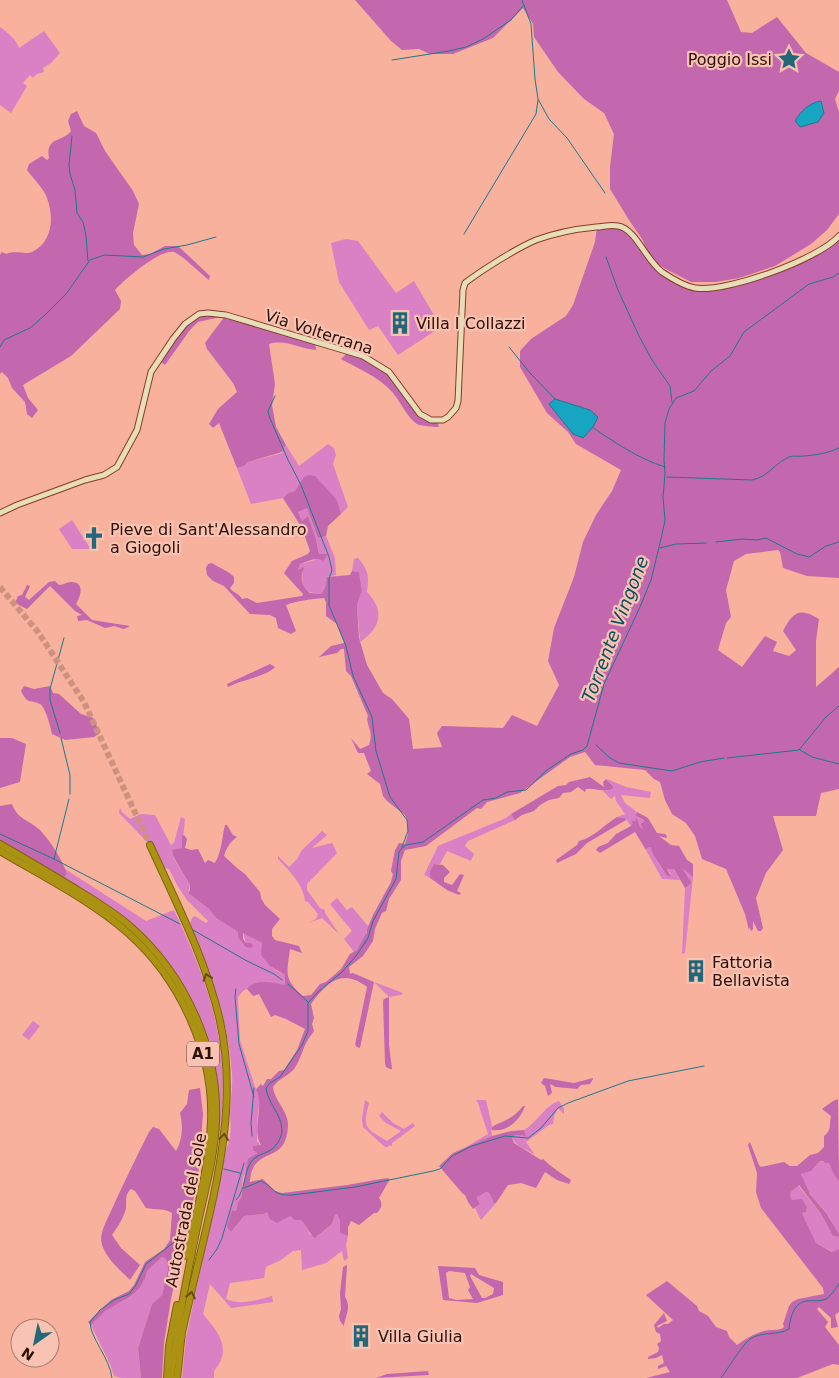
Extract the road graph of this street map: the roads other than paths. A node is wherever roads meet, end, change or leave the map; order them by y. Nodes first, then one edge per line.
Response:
1 (839, 236) edge
2 (0, 513) edge
3 (0, 844) edge
4 (150, 846) tunnel mouth
5 (0, 851) edge
6 (167, 1378) edge
7 (171, 1378) edge
8 (177, 1378) edge

1 - 2 main road, Via Volterrana
3 - 7 highway, Autostrada del Sole / A1
8 -> 4 highway, Autostrada del Sole / A1
5 - 6 highway, Autostrada del Sole / A1

